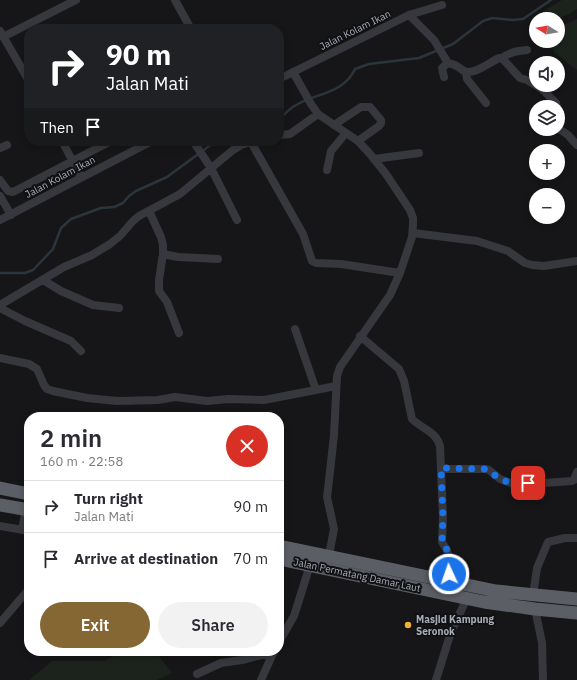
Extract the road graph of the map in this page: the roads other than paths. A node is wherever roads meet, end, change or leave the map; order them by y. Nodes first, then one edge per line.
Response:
1 (76, 0) edge
2 (175, 0) edge
3 (442, 6) dead end
4 (409, 14) junction
5 (188, 24) edge
6 (2, 34) edge
7 (528, 50) dead end
8 (502, 58) junction
9 (448, 63) junction
10 (24, 72) edge
11 (293, 72) junction
12 (466, 72) junction
13 (284, 76) edge
14 (444, 77) dead end
15 (553, 100) edge
16 (486, 103) dead end
17 (318, 114) junction
18 (334, 125) junction
19 (346, 133) junction
20 (565, 133) edge
21 (284, 135) edge
22 (358, 142) junction
23 (577, 144) edge
24 (65, 146) edge
25 (102, 146) edge
26 (142, 146) edge
27 (197, 146) edge
28 (240, 146) edge
29 (254, 146) edge
30 (419, 153) dead end
31 (374, 159) junction
32 (73, 161) junction
33 (211, 168) junction
34 (327, 170) dead end
35 (81, 177) junction
36 (0, 180) edge
37 (0, 196) edge
38 (149, 210) junction
39 (11, 215) junction
40 (0, 220) edge
41 (237, 220) dead end
42 (413, 233) junction
43 (163, 254) junction
44 (218, 259) dead end
45 (577, 261) edge
46 (400, 273) junction
47 (43, 280) junction
48 (0, 307) edge
49 (119, 308) dead end
50 (295, 328) dead end
51 (179, 333) dead end
52 (360, 336) junction
53 (81, 351) dead end
54 (0, 358) edge
55 (336, 386) junction
56 (316, 390) junction
57 (441, 468) junction
58 (577, 472) edge
59 (0, 488) edge
60 (24, 493) edge
61 (0, 505) edge
62 (24, 509) edge
63 (0, 526) edge
64 (24, 530) edge
65 (577, 538) edge
66 (284, 547) edge
67 (329, 555) junction
68 (284, 560) edge
69 (310, 565) junction
70 (448, 580) junction
71 (24, 595) edge
72 (533, 595) junction
73 (467, 598) junction
74 (577, 599) edge
75 (535, 609) junction
76 (577, 614) edge
77 (0, 623) edge
78 (284, 633) edge
79 (256, 656) edge
80 (272, 656) edge
81 (198, 674) dead end
82 (261, 680) edge
83 (436, 680) edge
84 (543, 680) edge

1 - 6 street
2 - 5 street
3 - 4 street, Jalan Kolam Ikan
4 - 9 street
4 - 11 street, Jalan Kolam Ikan
6 - 10 street
7 - 8 street
8 - 12 street
8 - 15 street
9 - 12 street
9 - 14 street
11 - 13 street, Jalan Kolam Ikan
11 - 17 street
12 - 16 street
17 - 18 street
17 - 21 street
18 - 19 street
18 - 22 street
19 - 22 street
19 - 34 street
20 - 23 street
22 - 31 street
24 - 32 street
25 - 32 street
26 - 35 street, Jalan Kolam Ikan
27 - 33 street
28 - 33 street
29 - 46 street
30 - 31 street
31 - 42 street
32 - 35 street
32 - 36 street
33 - 38 street
33 - 41 street
35 - 39 street, Jalan Kolam Ikan
37 - 39 street
38 - 43 street
38 - 47 street
39 - 40 street, Jalan Kolam Ikan
42 - 45 street
42 - 46 street
43 - 44 street
43 - 51 street
46 - 52 street
47 - 48 street
47 - 49 street
48 - 53 street
50 - 56 street
52 - 55 street
52 - 57 street
54 - 56 street
55 - 56 street
55 - 67 street
57 - 58 street
57 - 70 street
59 - 60 highway
61 - 62 highway
63 - 64 street
65 - 72 street
66 - 67 highway, Jalan Permatang Damar Laut
67 - 70 highway, Jalan Permatang Damar Laut
68 - 69 highway, Jalan Permatang Damar Laut
69 - 73 highway, Jalan Permatang Damar Laut
69 - 78 street
70 - 72 highway, Jalan Permatang Damar Laut
71 - 77 street
72 - 74 highway, Jalan Permatang Damar Laut
73 - 75 highway, Jalan Permatang Damar Laut
73 - 83 street
75 - 76 highway, Jalan Permatang Damar Laut
75 - 84 street
79 - 81 street
80 - 82 street

